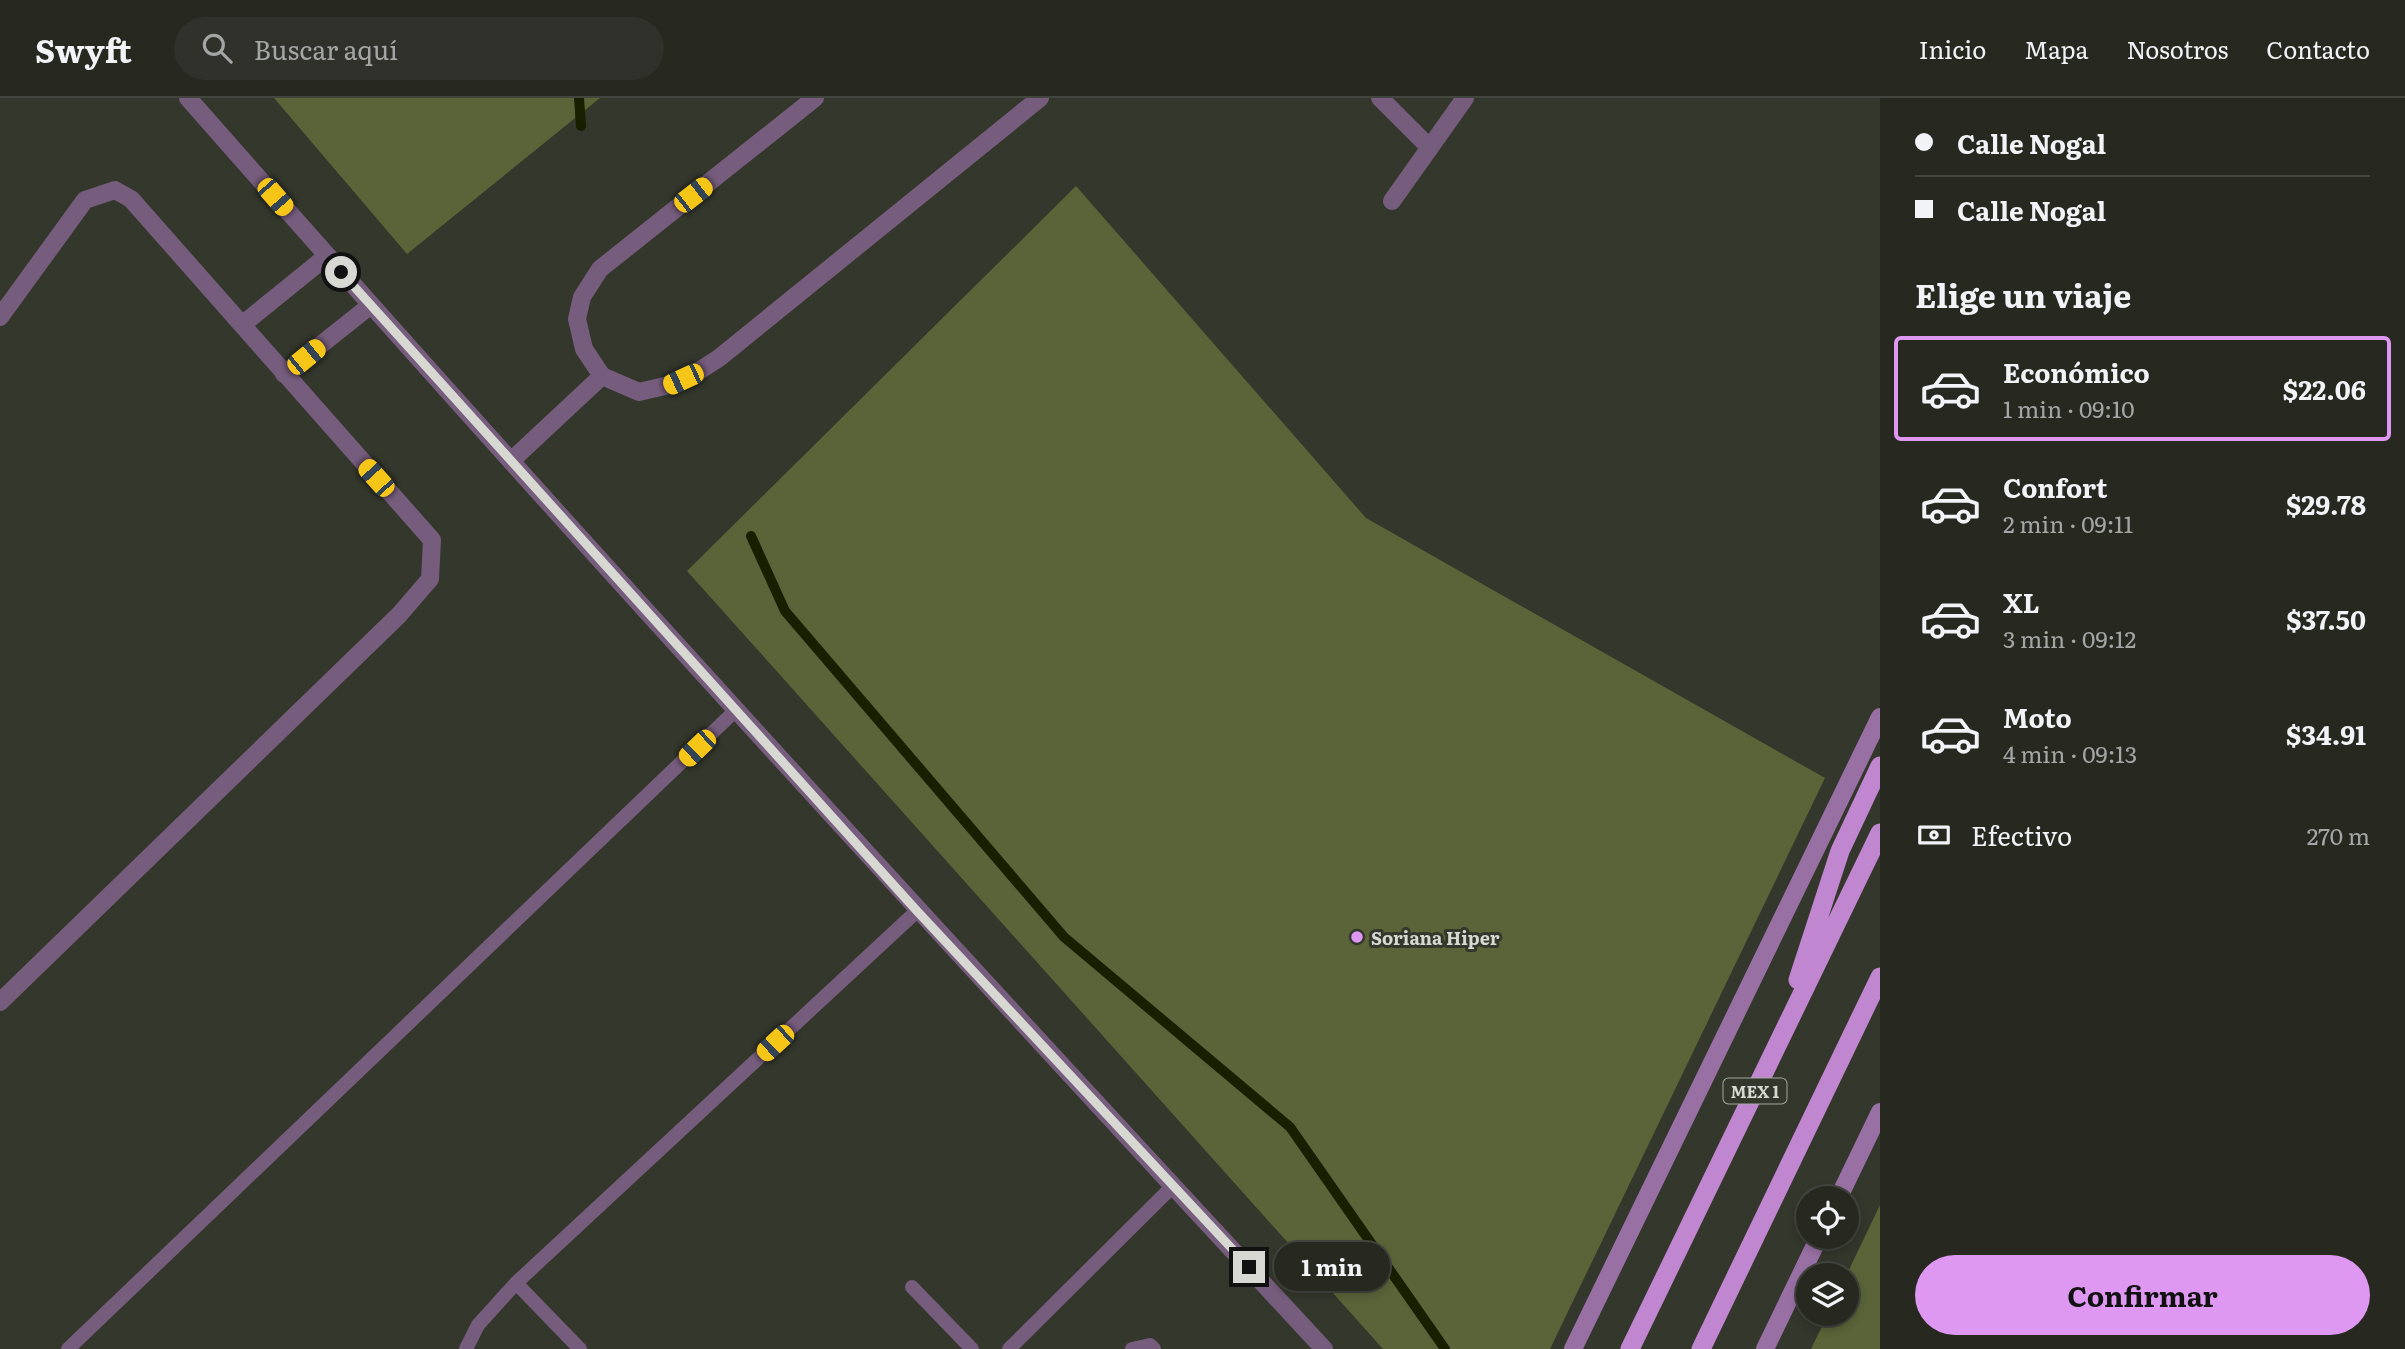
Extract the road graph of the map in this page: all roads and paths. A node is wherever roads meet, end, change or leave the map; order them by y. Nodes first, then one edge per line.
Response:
1 (188, 98) edge
2 (815, 98) edge
3 (1040, 98) edge
4 (1380, 98) edge
5 (1465, 98) edge
6 (1430, 148) junction
7 (1392, 201) dead end
8 (327, 256) junction
9 (371, 305) junction
10 (0, 317) edge
11 (243, 324) junction
12 (284, 374) junction
13 (602, 376) junction
14 (512, 460) junction
15 (736, 710) junction
16 (1880, 717) edge
17 (1880, 766) edge
18 (1880, 833) edge
19 (917, 911) junction
20 (1880, 977) edge
21 (0, 1002) edge
22 (1775, 1051) junction
23 (1880, 1112) edge
24 (1173, 1186) junction
25 (1844, 1186) edge
26 (1813, 1249) edge
27 (516, 1283) junction
28 (912, 1287) dead end
29 (68, 1349) edge
30 (466, 1349) edge
31 (580, 1349) edge
32 (972, 1349) edge
33 (1009, 1349) edge
34 (1132, 1349) edge
35 (1154, 1349) edge
36 (1324, 1349) edge
37 (1573, 1349) edge
38 (1630, 1349) edge
39 (1701, 1349) edge
40 (1765, 1349) edge

1 - 8 street
2 - 13 street
3 - 13 street
4 - 6 street
5 - 6 street
6 - 7 street
8 - 9 street
8 - 11 street
9 - 12 street
9 - 14 street
10 - 11 street
11 - 12 street
12 - 21 street
13 - 14 street
14 - 15 street
15 - 19 street
15 - 29 lane
16 - 37 main road
17 - 22 highway
18 - 22 highway, MEX 1
19 - 24 street
19 - 27 lane
20 - 39 highway
22 - 38 highway, MEX 1
23 - 25 main road
24 - 33 lane
24 - 36 street
26 - 40 main road
27 - 30 lane
27 - 31 lane
28 - 32 lane
34 - 35 lane

